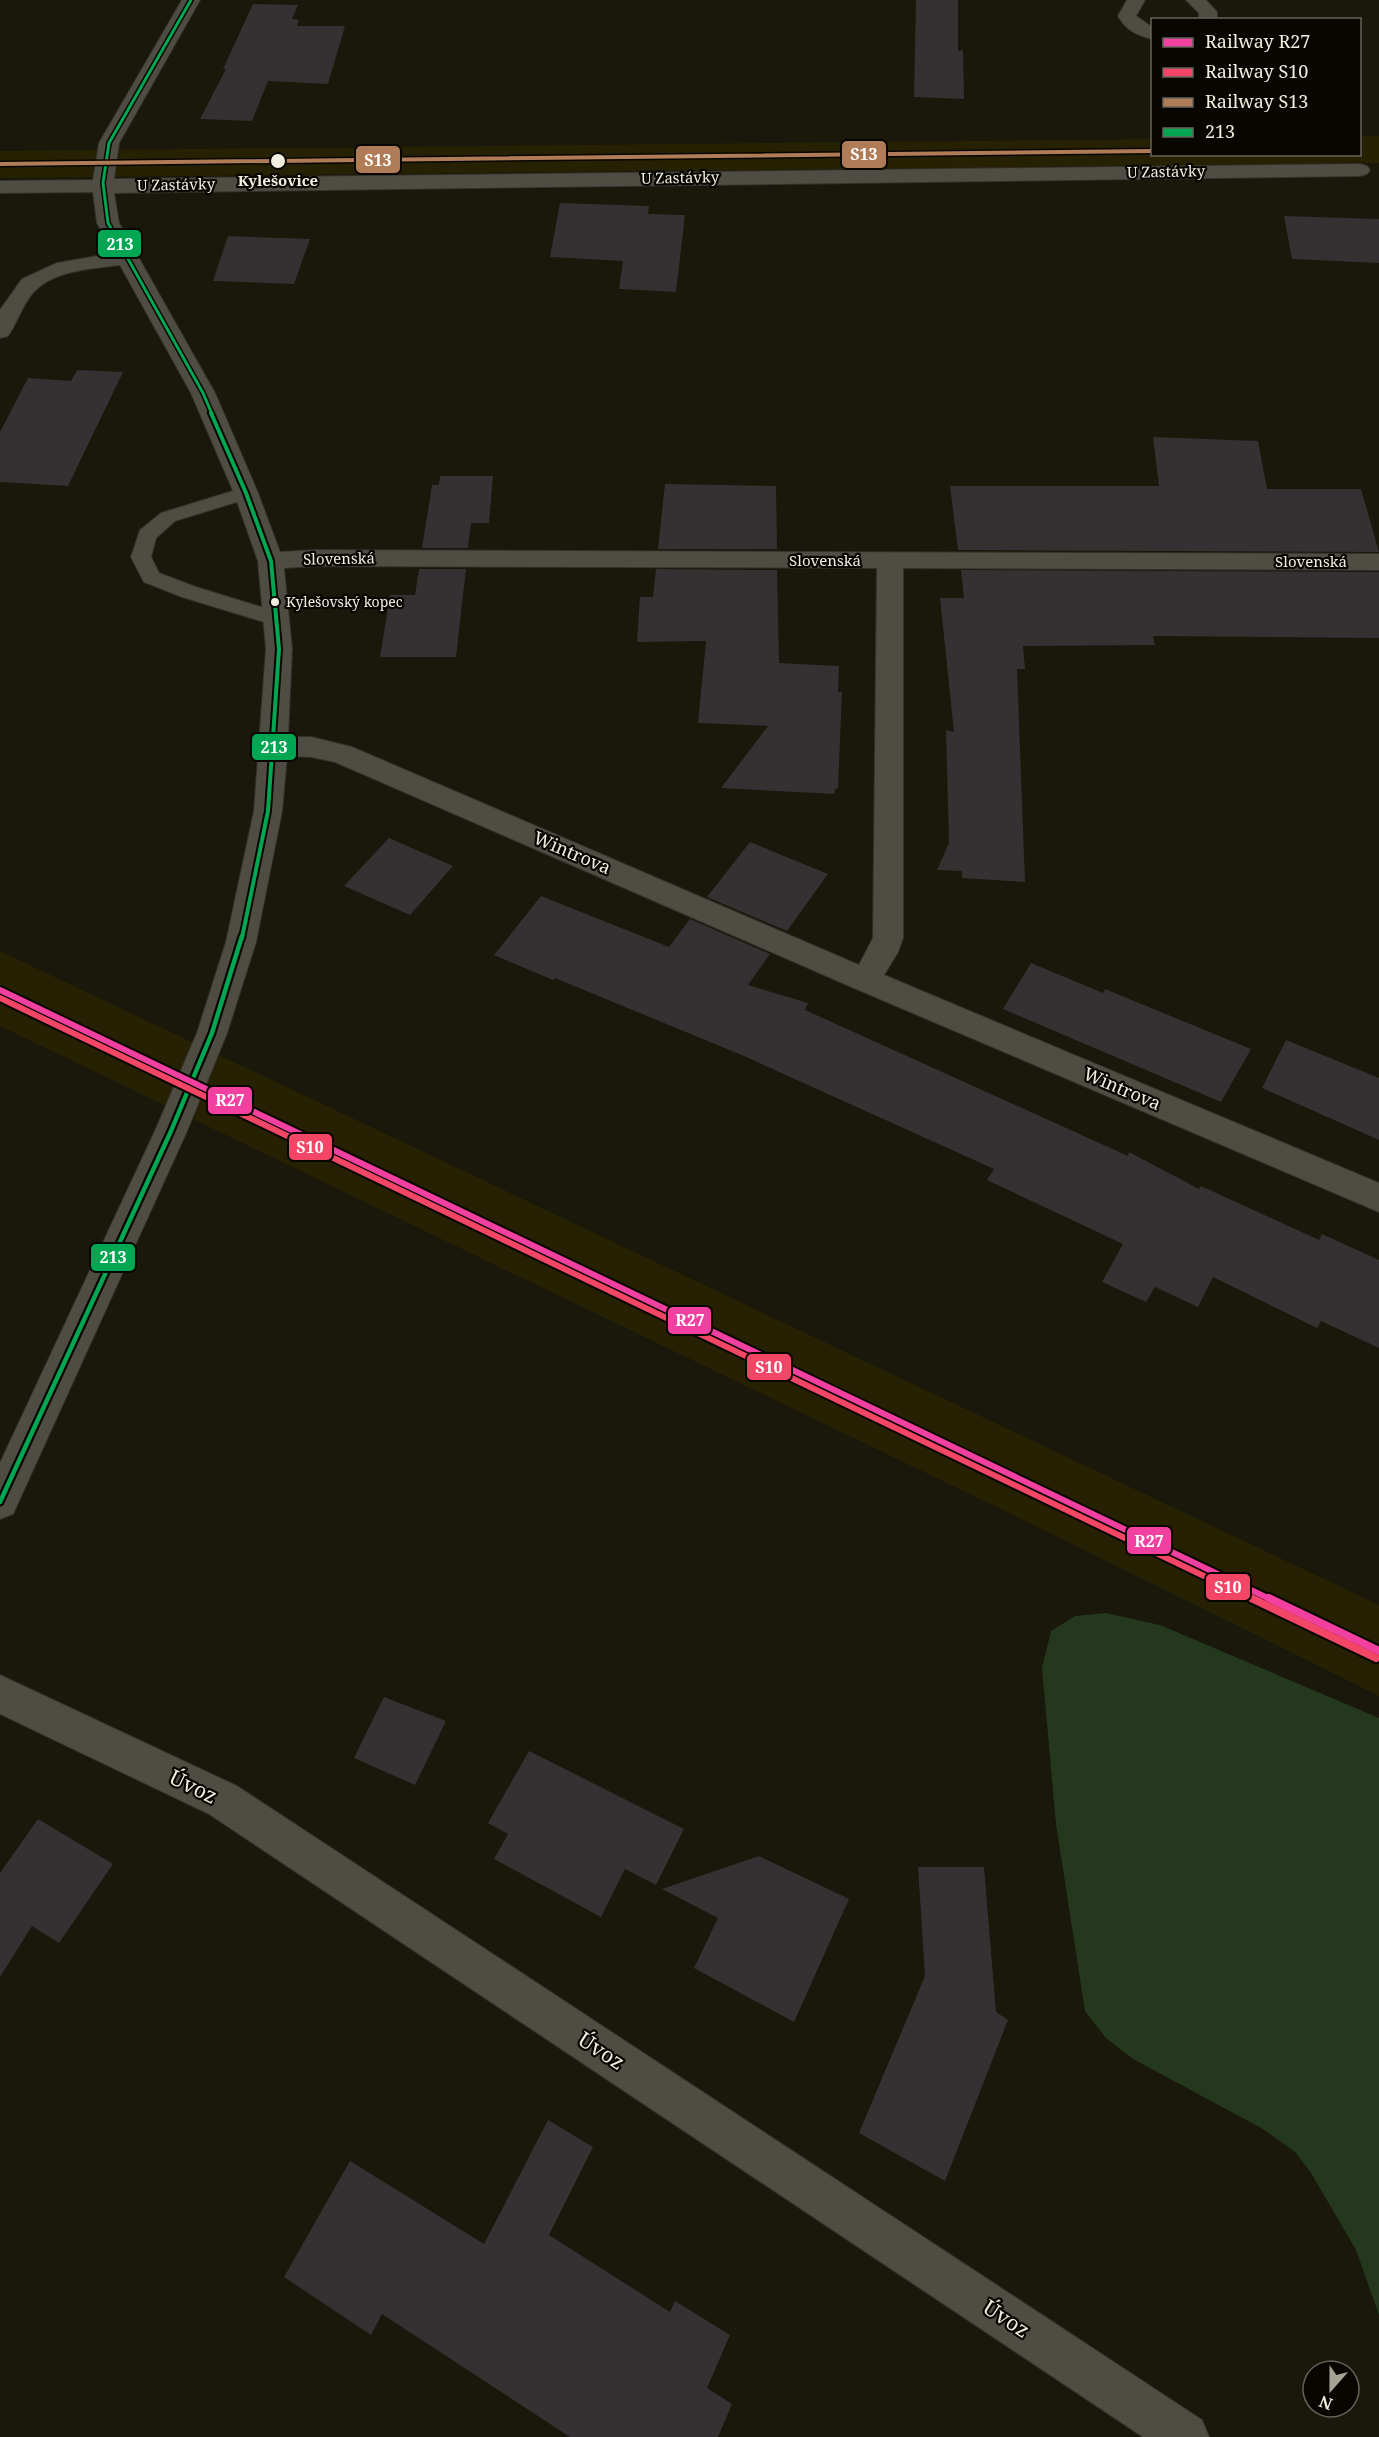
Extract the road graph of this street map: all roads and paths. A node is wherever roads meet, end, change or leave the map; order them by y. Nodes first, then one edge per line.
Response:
1 (191, 0) edge
2 (1136, 0) edge
3 (1195, 0) edge
4 (1208, 18) edge
5 (1151, 33) edge
6 (1360, 170) dead end
7 (102, 186) junction
8 (0, 187) edge
9 (129, 257) junction
10 (0, 331) edge
11 (246, 493) junction
12 (271, 561) junction
13 (890, 561) junction
14 (1379, 562) edge
15 (278, 619) junction
16 (274, 746) junction
17 (865, 980) junction
18 (1379, 1198) edge
19 (0, 1502) edge
20 (0, 1694) edge
21 (1185, 2437) edge

1 - 7 street
2 - 5 street
3 - 4 street
6 - 7 street, U Zastávky
7 - 8 street, U Zastávky
7 - 9 street
9 - 10 street
9 - 11 street
11 - 12 street
11 - 15 lane
12 - 13 street, Slovenská
12 - 15 street
13 - 14 street, Slovenská
13 - 17 street
15 - 16 street
16 - 17 street, Wintrova
16 - 19 street
17 - 18 street, Wintrova
20 - 21 street, Úvoz

